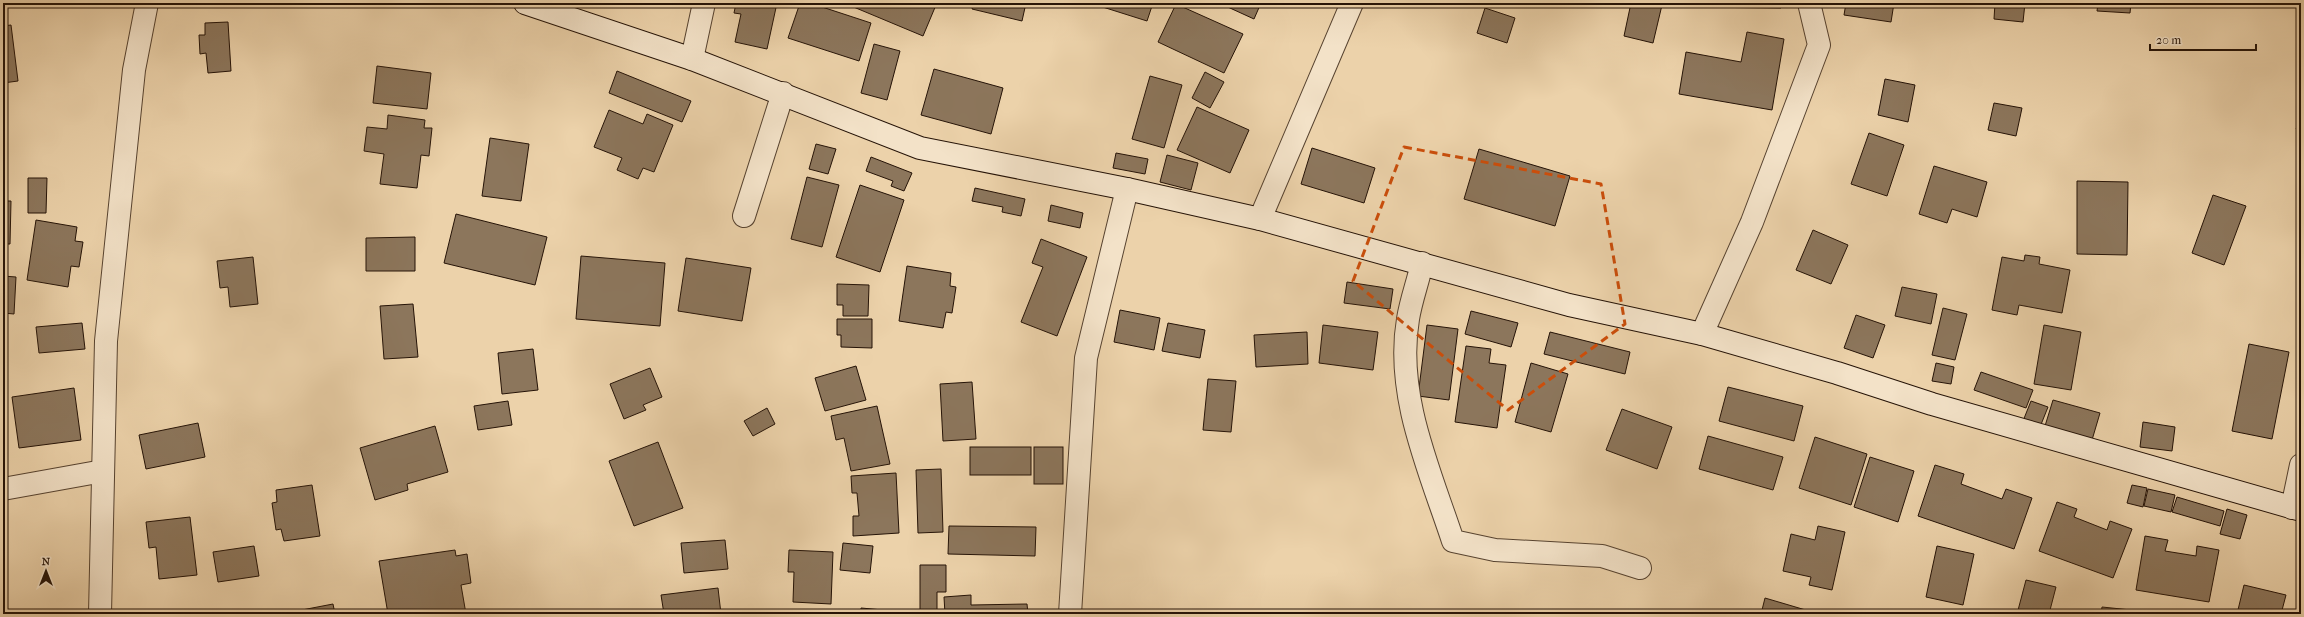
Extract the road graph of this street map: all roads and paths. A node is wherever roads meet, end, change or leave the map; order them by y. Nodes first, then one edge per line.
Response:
1 (147, 3) edge
2 (525, 3) edge
3 (704, 3) edge
4 (1352, 3) edge
5 (1809, 3) edge
6 (692, 59) junction
7 (782, 93) junction
8 (1127, 189) junction
9 (744, 216) dead end
10 (1260, 219) junction
11 (1422, 263) junction
12 (1702, 334) junction
13 (2301, 465) edge
14 (103, 471) junction
15 (3, 489) edge
16 (2297, 509) edge
17 (1640, 568) dead end
18 (100, 614) edge
19 (1070, 614) edge

1 - 14 street
2 - 6 street
3 - 6 street
4 - 10 street
5 - 12 street
6 - 7 street
7 - 8 street
7 - 9 street
8 - 10 street
8 - 19 street
10 - 11 street
11 - 12 street
11 - 17 street
12 - 16 street
13 - 16 street
14 - 15 street
14 - 18 street

